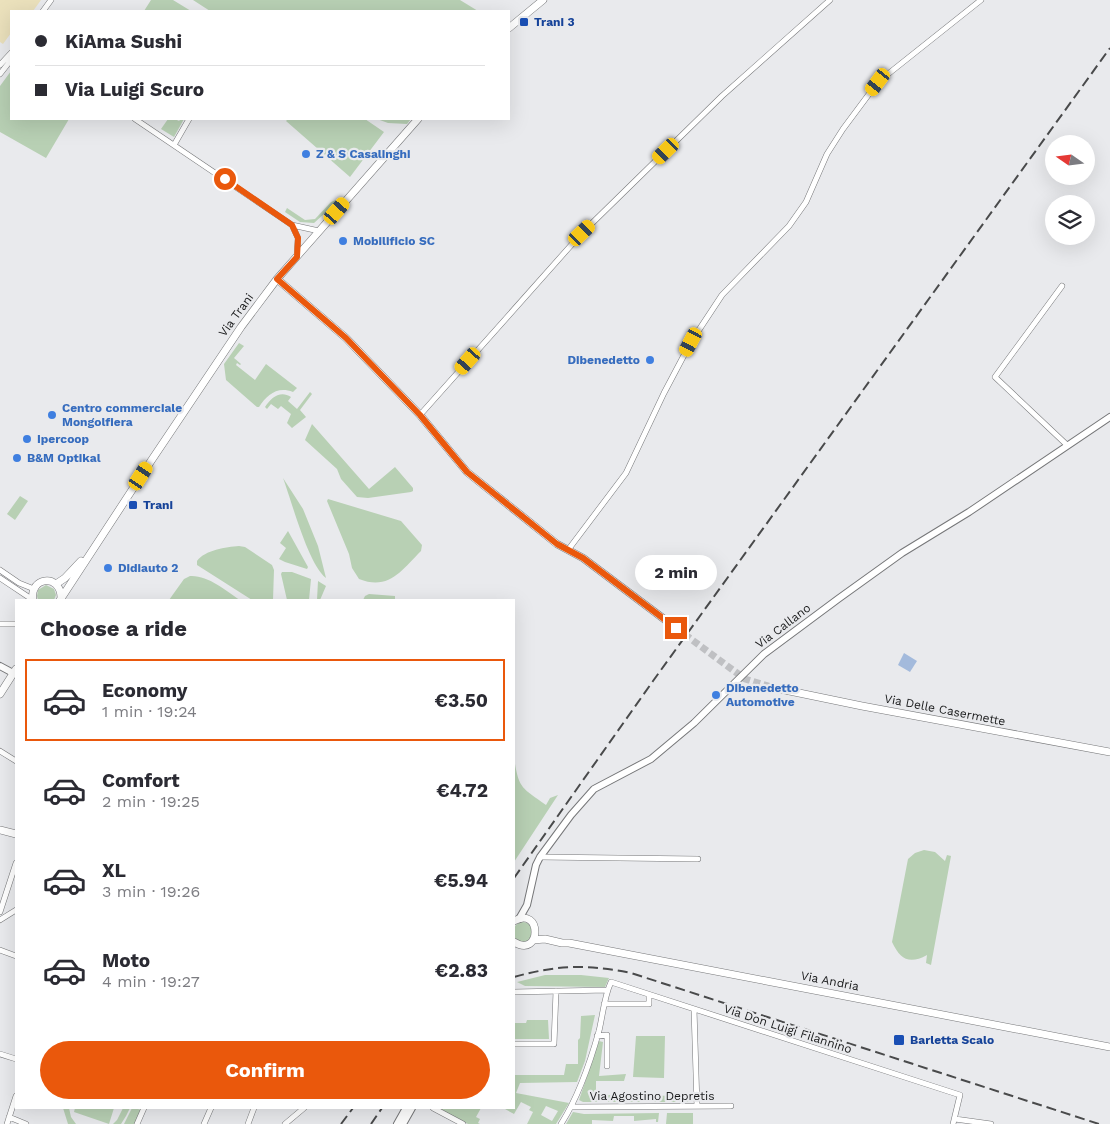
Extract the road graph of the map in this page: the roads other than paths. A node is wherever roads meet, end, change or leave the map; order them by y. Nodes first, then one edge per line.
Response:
1 (543, 0) edge
2 (830, 0) edge
3 (981, 0) edge
4 (510, 27) edge
5 (10, 54) edge
6 (10, 61) edge
7 (0, 65) edge
8 (0, 74) edge
9 (136, 120) edge
10 (188, 120) edge
11 (417, 120) edge
12 (174, 145) junction
13 (292, 225) junction
14 (319, 231) junction
15 (297, 257) junction
16 (277, 279) junction
17 (1062, 286) dead end
18 (420, 415) junction
19 (1110, 417) edge
20 (1067, 446) junction
21 (97, 544) junction
22 (568, 550) junction
23 (0, 570) edge
24 (0, 578) edge
25 (56, 584) junction
26 (34, 589) junction
27 (61, 598) edge
28 (32, 599) edge
29 (33, 599) edge
30 (0, 624) edge
31 (15, 624) edge
32 (676, 628) tunnel mouth
33 (0, 666) edge
34 (15, 671) edge
35 (776, 688) tunnel mouth
36 (0, 694) edge
37 (0, 751) edge
38 (1110, 752) edge
39 (15, 760) edge
40 (0, 830) edge
41 (15, 834) edge
42 (540, 857) junction
43 (698, 859) dead end
44 (15, 866) edge
45 (527, 905) junction
46 (0, 910) edge
47 (15, 911) edge
48 (0, 920) edge
49 (516, 920) edge
50 (532, 922) junction
51 (536, 932) junction
52 (545, 939) junction
53 (533, 940) junction
54 (516, 945) edge
55 (0, 950) edge
56 (15, 956) edge
57 (607, 990) junction
58 (556, 991) junction
59 (515, 992) edge
60 (650, 994) junction
61 (604, 1004) junction
62 (694, 1010) junction
63 (597, 1036) junction
64 (515, 1044) edge
65 (1110, 1046) edge
66 (0, 1054) edge
67 (15, 1060) edge
68 (607, 1066) dead end
69 (15, 1099) edge
70 (572, 1106) junction
71 (697, 1106) junction
72 (731, 1106) dead end
73 (144, 1109) edge
74 (211, 1109) edge
75 (254, 1109) edge
76 (303, 1109) edge
77 (406, 1109) edge
78 (411, 1109) edge
79 (435, 1109) edge
80 (9, 1117) junction
81 (954, 1122) edge
82 (7, 1124) edge
83 (26, 1124) edge
84 (136, 1124) edge
85 (204, 1124) edge
86 (248, 1124) edge
87 (285, 1124) edge
88 (398, 1124) edge
89 (403, 1124) edge
90 (463, 1124) edge
91 (561, 1124) edge
92 (991, 1124) edge

1 - 4 main road
2 - 18 street
3 - 22 street
5 - 7 street
6 - 8 street
9 - 12 street
10 - 12 street
11 - 14 main road, Via Trani
12 - 13 street
13 - 14 street
13 - 15 street
14 - 15 main road, Via Trani
15 - 16 main road, Via Trani
16 - 18 main road
16 - 21 main road, Via Trani
17 - 20 street
18 - 22 main road
19 - 20 street, Via Callano
20 - 42 street, Via Callano
21 - 25 main road, Via Trani
21 - 27 main road, Via Trani
22 - 32 main road
23 - 26 street
24 - 28 street
25 - 26 main road, Via Trani
25 - 27 main road, Via Trani
26 - 29 main road
30 - 31 street
33 - 34 street
34 - 36 main road
35 - 38 main road, Via Delle Casermette
37 - 39 street
40 - 41 main road
42 - 43 street
42 - 45 street, Via Callano
44 - 46 street
45 - 49 street, Via Callano
45 - 50 street, Via Callano
47 - 48 street
49 - 50 main road
50 - 51 main road
51 - 52 main road, Via Andria
51 - 53 main road
52 - 53 main road, Via Andria
52 - 65 main road, Via Andria
53 - 54 main road, Via Andria
55 - 56 street
57 - 58 street
57 - 60 street, Via Don Luigi Filannino
57 - 61 street
58 - 59 street
58 - 64 street
60 - 61 street
60 - 62 street, Via Don Luigi Filannino
61 - 63 street
62 - 71 street
62 - 81 street, Via Don Luigi Filannino
63 - 68 street
63 - 70 street
66 - 67 street
69 - 80 street
70 - 71 street, Via Agostino Depretis
70 - 91 street
71 - 72 street, Via Agostino Depretis
73 - 84 street
74 - 85 street
75 - 86 street
76 - 87 street
77 - 88 street
78 - 89 street
79 - 90 street
80 - 82 street
80 - 83 street
81 - 92 street

